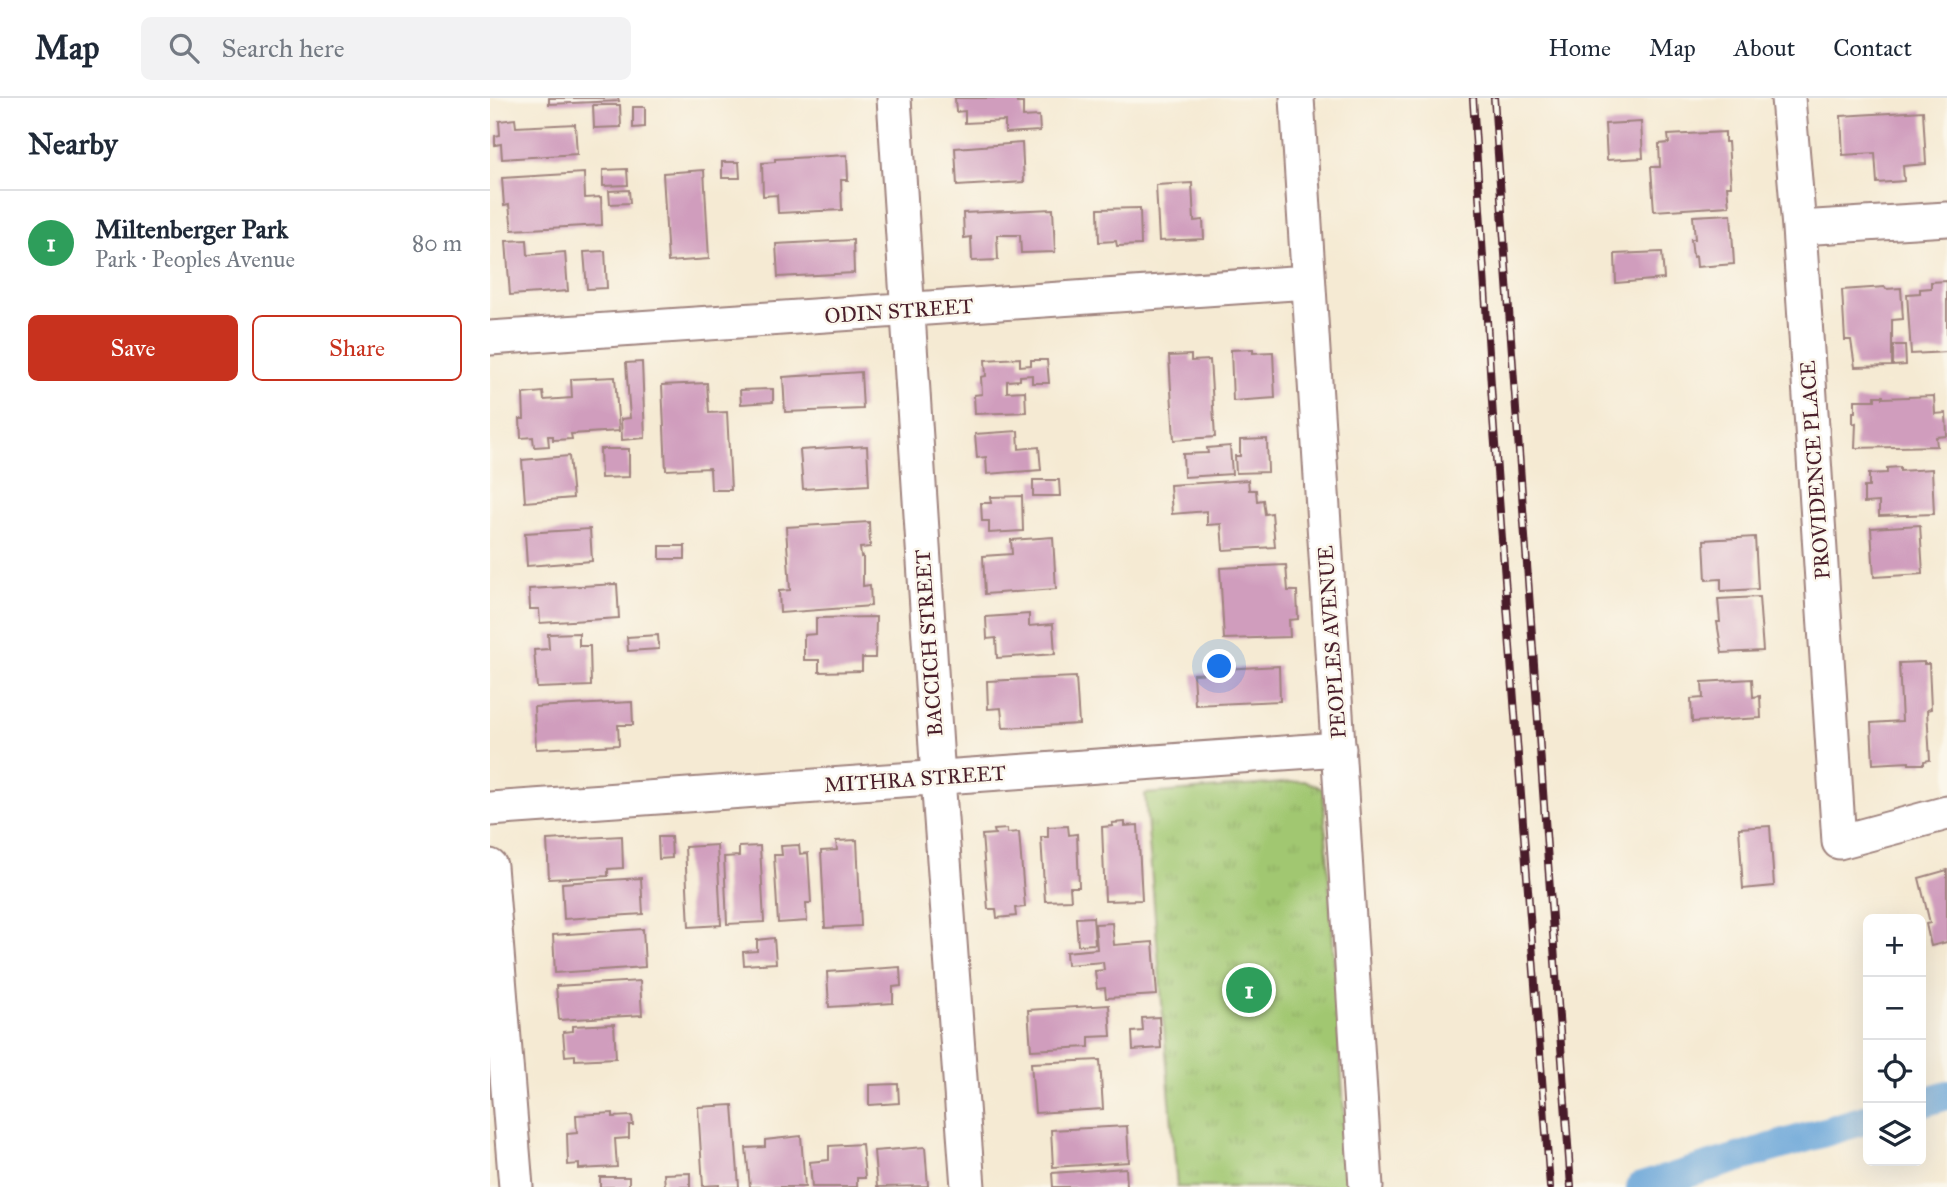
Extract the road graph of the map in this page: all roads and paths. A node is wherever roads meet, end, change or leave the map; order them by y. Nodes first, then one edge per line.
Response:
1 (894, 98) edge
2 (1297, 98) edge
3 (1788, 98) edge
4 (1947, 219) edge
5 (1799, 228) junction
6 (1308, 282) junction
7 (907, 310) junction
8 (490, 338) edge
9 (1339, 749) junction
10 (938, 778) junction
11 (490, 809) edge
12 (1947, 813) edge
13 (490, 866) edge
14 (516, 1187) edge
15 (968, 1187) edge
16 (1366, 1187) edge

1 - 7 street, BACCICH STREET
2 - 6 street, PEOPLES AVENUE
3 - 5 street, PROVIDENCE PLACE
4 - 5 street
5 - 12 street, PROVIDENCE PLACE
6 - 7 street, ODIN STREET
6 - 9 street, PEOPLES AVENUE
7 - 8 street, ODIN STREET
7 - 10 street, BACCICH STREET
9 - 10 street, MITHRA STREET
9 - 16 street, PEOPLES AVENUE
10 - 11 street, MITHRA STREET
10 - 15 street, BACCICH STREET
13 - 14 street

